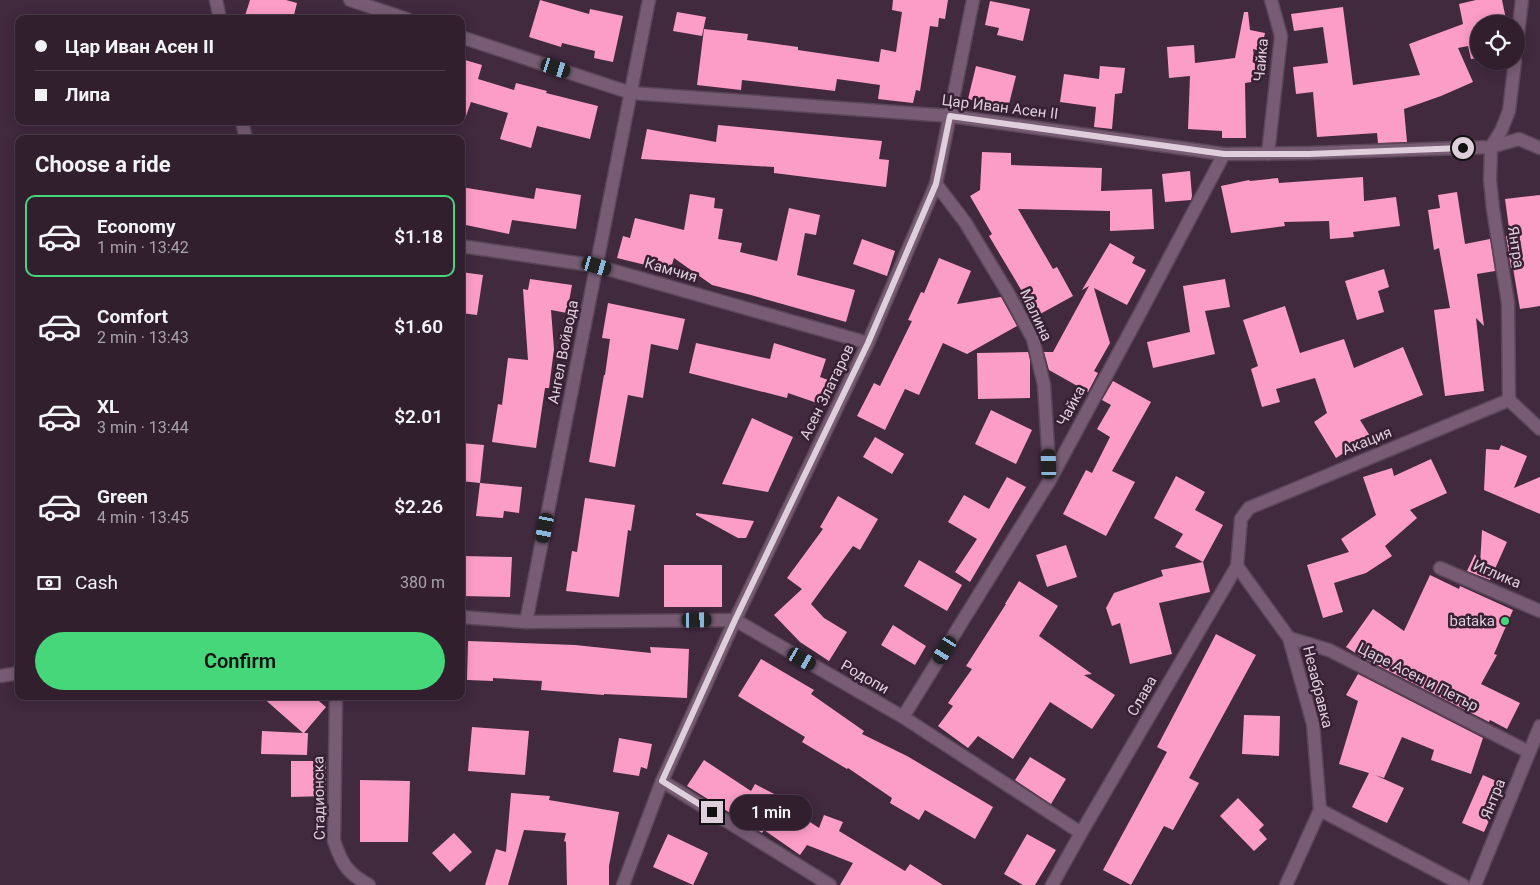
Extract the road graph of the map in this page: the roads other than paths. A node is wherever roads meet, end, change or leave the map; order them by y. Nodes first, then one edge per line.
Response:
1 (216, 0) edge
2 (350, 0) edge
3 (649, 0) edge
4 (973, 0) edge
5 (1271, 0) edge
6 (1522, 0) edge
7 (219, 15) edge
8 (395, 15) edge
9 (1520, 15) edge
10 (465, 38) edge
11 (1514, 70) edge
12 (631, 93) junction
13 (950, 116) junction
14 (1491, 147) junction
15 (1540, 148) edge
16 (1224, 154) junction
17 (1268, 154) junction
18 (936, 184) junction
19 (465, 247) edge
20 (597, 266) junction
21 (868, 343) junction
22 (1509, 400) junction
23 (1540, 429) edge
24 (1050, 480) junction
25 (1241, 519) joint
26 (1237, 566) junction
27 (1440, 568) dead end
28 (1540, 611) edge
29 (465, 617) edge
30 (735, 620) junction
31 (526, 622) junction
32 (1289, 638) junction
33 (15, 674) edge
34 (0, 676) edge
35 (336, 700) edge
36 (903, 717) junction
37 (1540, 726) edge
38 (1529, 752) junction
39 (662, 781) junction
40 (1320, 810) junction
41 (1081, 833) junction
42 (369, 885) edge
43 (623, 885) edge
44 (830, 885) edge
45 (1052, 885) edge
46 (1286, 885) edge
47 (1463, 885) edge
48 (1475, 885) edge

1 - 7 street
2 - 8 street
3 - 12 street, Ангел Войвода
4 - 13 street, Асен Златаров
5 - 17 street, Чайка
6 - 9 street
10 - 12 street, Цар Иван Асен II
11 - 14 street, Янтра
12 - 13 street, Цар Иван Асен II
12 - 20 street, Ангел Войвода
13 - 16 street, Цар Иван Асен II
13 - 18 street, Асен Златаров
14 - 15 street, Цар Иван Асен II
14 - 17 street, Цар Иван Асен II
14 - 22 street, Янтра
16 - 17 street, Цар Иван Асен II
16 - 24 street, Чайка
18 - 21 street, Асен Златаров
18 - 24 street, Малина
19 - 20 street, Камчия
20 - 21 street, Камчия
20 - 31 street, Ангел Войвода
21 - 30 street, Асен Златаров
22 - 23 street
22 - 25 street, Акация
24 - 36 street, Чайка
25 - 26 street, Слава
26 - 32 street, Незабравка
26 - 41 street, Слава
27 - 28 street, Иглика
29 - 31 street
30 - 31 street
30 - 36 street, Родопи
30 - 39 street, Асен Златаров
32 - 38 street, Царе Асен и Петър
32 - 40 street, Незабравка
33 - 34 street
35 - 42 street, Стадионска
36 - 41 street, Родопи
37 - 38 street, Янтра
38 - 48 street, Янтра
39 - 43 street, Асен Златаров
39 - 44 street
40 - 46 street, Незабравка
40 - 47 street
41 - 45 street, Слава

